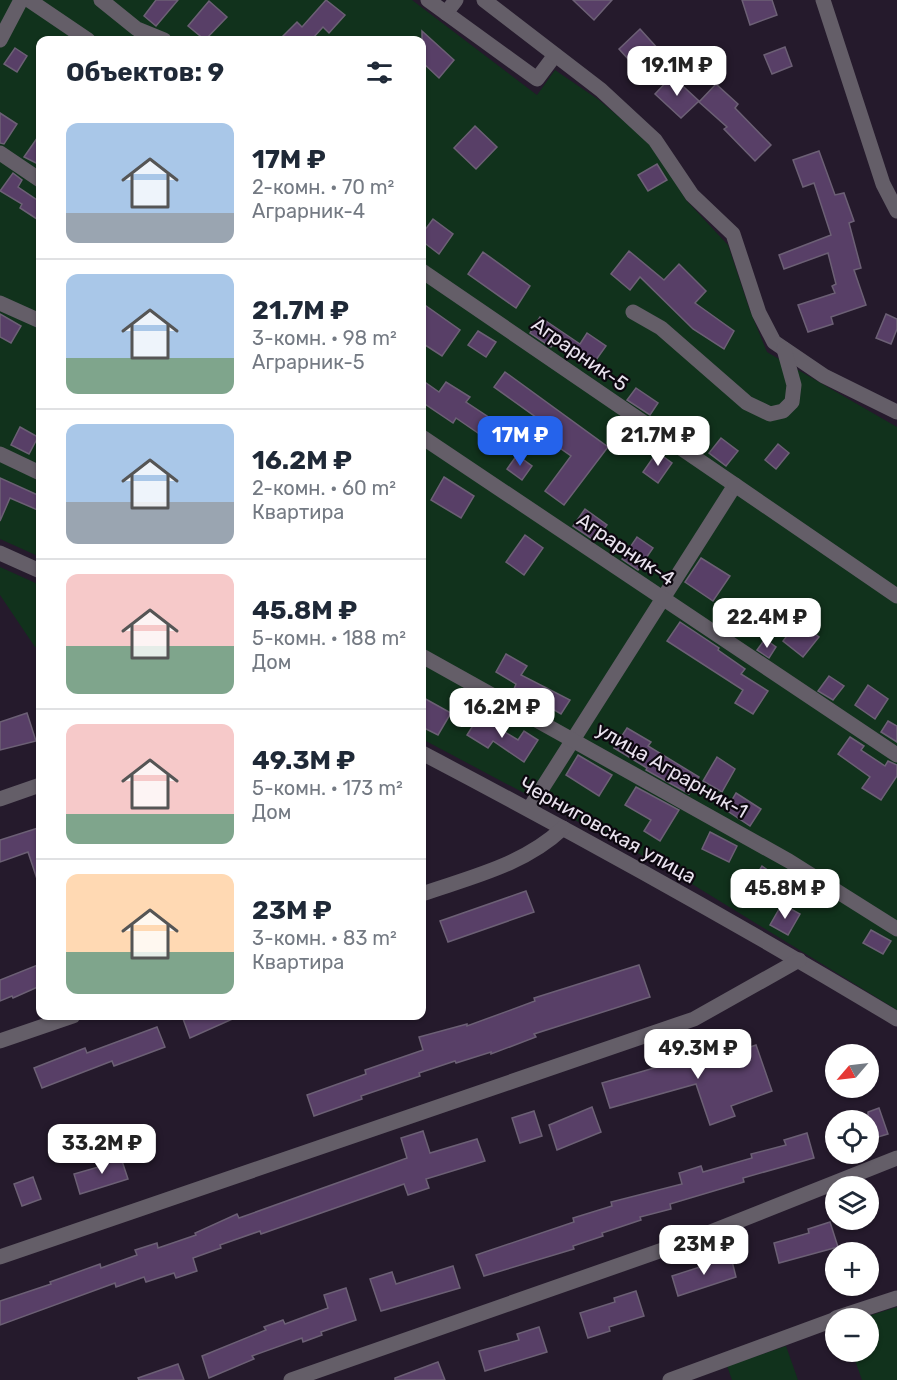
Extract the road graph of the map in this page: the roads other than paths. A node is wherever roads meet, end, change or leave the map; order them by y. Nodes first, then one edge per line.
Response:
1 (21, 0) edge
2 (29, 0) edge
3 (101, 0) edge
4 (428, 0) edge
5 (456, 0) edge
6 (484, 0) edge
7 (823, 0) edge
8 (446, 14) junction
9 (82, 36) edge
10 (154, 36) edge
11 (0, 40) edge
12 (555, 55) junction
13 (0, 153) edge
14 (36, 177) edge
15 (897, 211) edge
16 (426, 274) edge
17 (0, 303) edge
18 (633, 312) dead end
19 (36, 319) edge
20 (784, 349) junction
21 (897, 412) edge
22 (426, 439) edge
23 (0, 454) edge
24 (36, 470) edge
25 (732, 490) junction
26 (0, 553) edge
27 (36, 569) edge
28 (897, 596) edge
29 (661, 598) junction
30 (426, 658) edge
31 (573, 738) junction
32 (426, 755) edge
33 (897, 755) edge
34 (36, 786) edge
35 (0, 799) edge
36 (528, 809) junction
37 (563, 828) junction
38 (426, 893) edge
39 (897, 929) edge
40 (799, 960) junction
41 (897, 1019) edge
42 (62, 1020) edge
43 (0, 1041) edge
44 (897, 1158) edge
45 (0, 1257) edge
46 (897, 1298) edge
47 (868, 1308) edge
48 (825, 1323) edge
49 (291, 1380) edge
50 (670, 1380) edge

1 - 11 street
2 - 9 street
3 - 10 street
4 - 8 street
5 - 8 street
6 - 12 street
7 - 15 street
8 - 12 street
12 - 20 street
13 - 14 street
16 - 25 street, Аграрник-5
17 - 19 street
18 - 20 street
20 - 21 street
22 - 29 street, Аграрник-4
23 - 24 street
25 - 28 street, Аграрник-5
25 - 29 street
26 - 27 street
29 - 31 street
29 - 33 street, Аграрник-4
30 - 31 street, улица Аграрник-1
31 - 36 street
31 - 39 street, улица Аграрник-1
32 - 36 street, Черниговская улица
34 - 35 street
36 - 37 street, Черниговская улица
37 - 38 street
37 - 40 street, Черниговская улица
40 - 41 street, Черниговская улица
40 - 45 street
42 - 43 street
44 - 49 street
46 - 47 street
48 - 50 street

